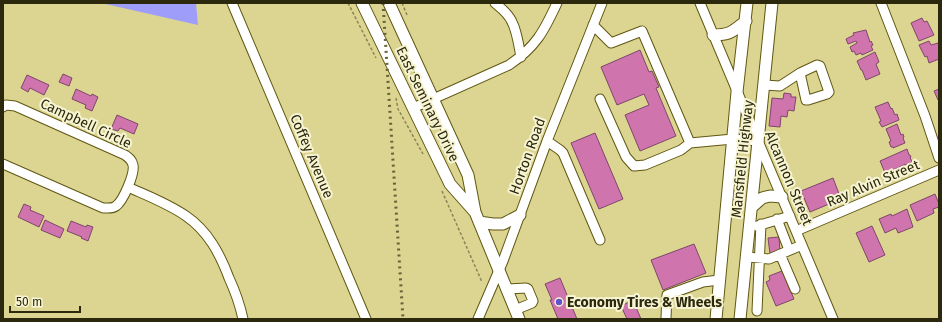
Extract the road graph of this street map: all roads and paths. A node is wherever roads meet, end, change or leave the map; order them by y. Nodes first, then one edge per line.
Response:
1 (232, 3) edge
2 (348, 3) edge
3 (362, 3) edge
4 (389, 3) edge
5 (402, 3) edge
6 (495, 3) edge
7 (557, 3) edge
8 (602, 3) edge
9 (700, 3) edge
10 (747, 3) edge
11 (772, 3) edge
12 (881, 3) edge
13 (407, 15) dead end
14 (746, 21) junction
15 (593, 25) junction
16 (713, 35) junction
17 (521, 57) junction
18 (380, 61) dead end
19 (800, 73) dead end
20 (764, 85) junction
21 (737, 92) junction
22 (395, 95) dead end
23 (433, 99) junction
24 (600, 99) dead end
25 (3, 107) edge
26 (413, 108) junction
27 (733, 139) junction
28 (547, 141) junction
29 (759, 141) junction
30 (690, 143) junction
31 (424, 155) dead end
32 (939, 158) edge
33 (3, 164) edge
34 (939, 170) edge
35 (128, 187) junction
36 (441, 189) dead end
37 (782, 197) junction
38 (752, 208) junction
39 (520, 215) junction
40 (790, 216) junction
41 (477, 217) junction
42 (778, 219) junction
43 (761, 224) junction
44 (750, 228) junction
45 (796, 231) junction
46 (600, 240) dead end
47 (802, 245) junction
48 (789, 250) junction
49 (780, 254) junction
50 (747, 257) junction
51 (760, 258) junction
52 (499, 272) junction
53 (720, 280) junction
54 (482, 282) dead end
55 (795, 289) dead end
56 (506, 290) junction
57 (757, 311) dead end
58 (517, 315) edge
59 (666, 318) dead end
60 (243, 319) edge
61 (366, 319) edge
62 (478, 319) edge
63 (716, 319) edge
64 (740, 319) edge
65 (833, 319) edge

1 - 61 street, Coffey Avenue
2 - 18 path
3 - 26 main road, East Seminary Drive
4 - 23 main road, East Seminary Drive
5 - 13 path
6 - 17 street
7 - 17 street
8 - 15 street, Horton Road
9 - 16 street, Alcannon Street
10 - 14 main road, Mansfield Highway
11 - 20 main road, Mansfield Highway
12 - 32 street
14 - 16 main road
14 - 21 main road, Mansfield Highway
15 - 28 street, Horton Road
15 - 30 street
16 - 21 street, Alcannon Street
17 - 23 street
19 - 20 street
20 - 29 main road, Mansfield Highway
21 - 27 main road, Mansfield Highway
21 - 29 street, Alcannon Street
22 - 31 path
23 - 26 street
23 - 41 main road, East Seminary Drive
24 - 30 street
25 - 35 street, Campbell Circle
26 - 41 main road, East Seminary Drive
27 - 29 street
27 - 30 street
27 - 53 main road, Mansfield Highway
28 - 39 street, Horton Road
28 - 46 street
29 - 37 street, Alcannon Street
29 - 38 main road, Mansfield Highway
33 - 35 street, Campbell Circle
34 - 45 street, Ray Alvin Street
35 - 60 street
36 - 54 path
37 - 38 main road
37 - 40 street, Alcannon Street
38 - 44 main road, Mansfield Highway
39 - 41 main road
39 - 52 street, Horton Road
40 - 42 street
40 - 45 street, Alcannon Street
41 - 52 main road, East Seminary Drive
42 - 43 street
42 - 48 street
43 - 44 street
43 - 51 street
44 - 50 main road, Mansfield Highway
45 - 47 street, Alcannon Street
47 - 48 street
47 - 65 street, Alcannon Street
48 - 49 street
49 - 51 street
49 - 55 street
50 - 51 street
50 - 64 main road, Mansfield Highway
51 - 57 street
52 - 56 main road, East Seminary Drive
52 - 62 street, Horton Road
53 - 59 street
53 - 63 main road, Mansfield Highway
56 - 58 main road, East Seminary Drive
56 - 58 street

